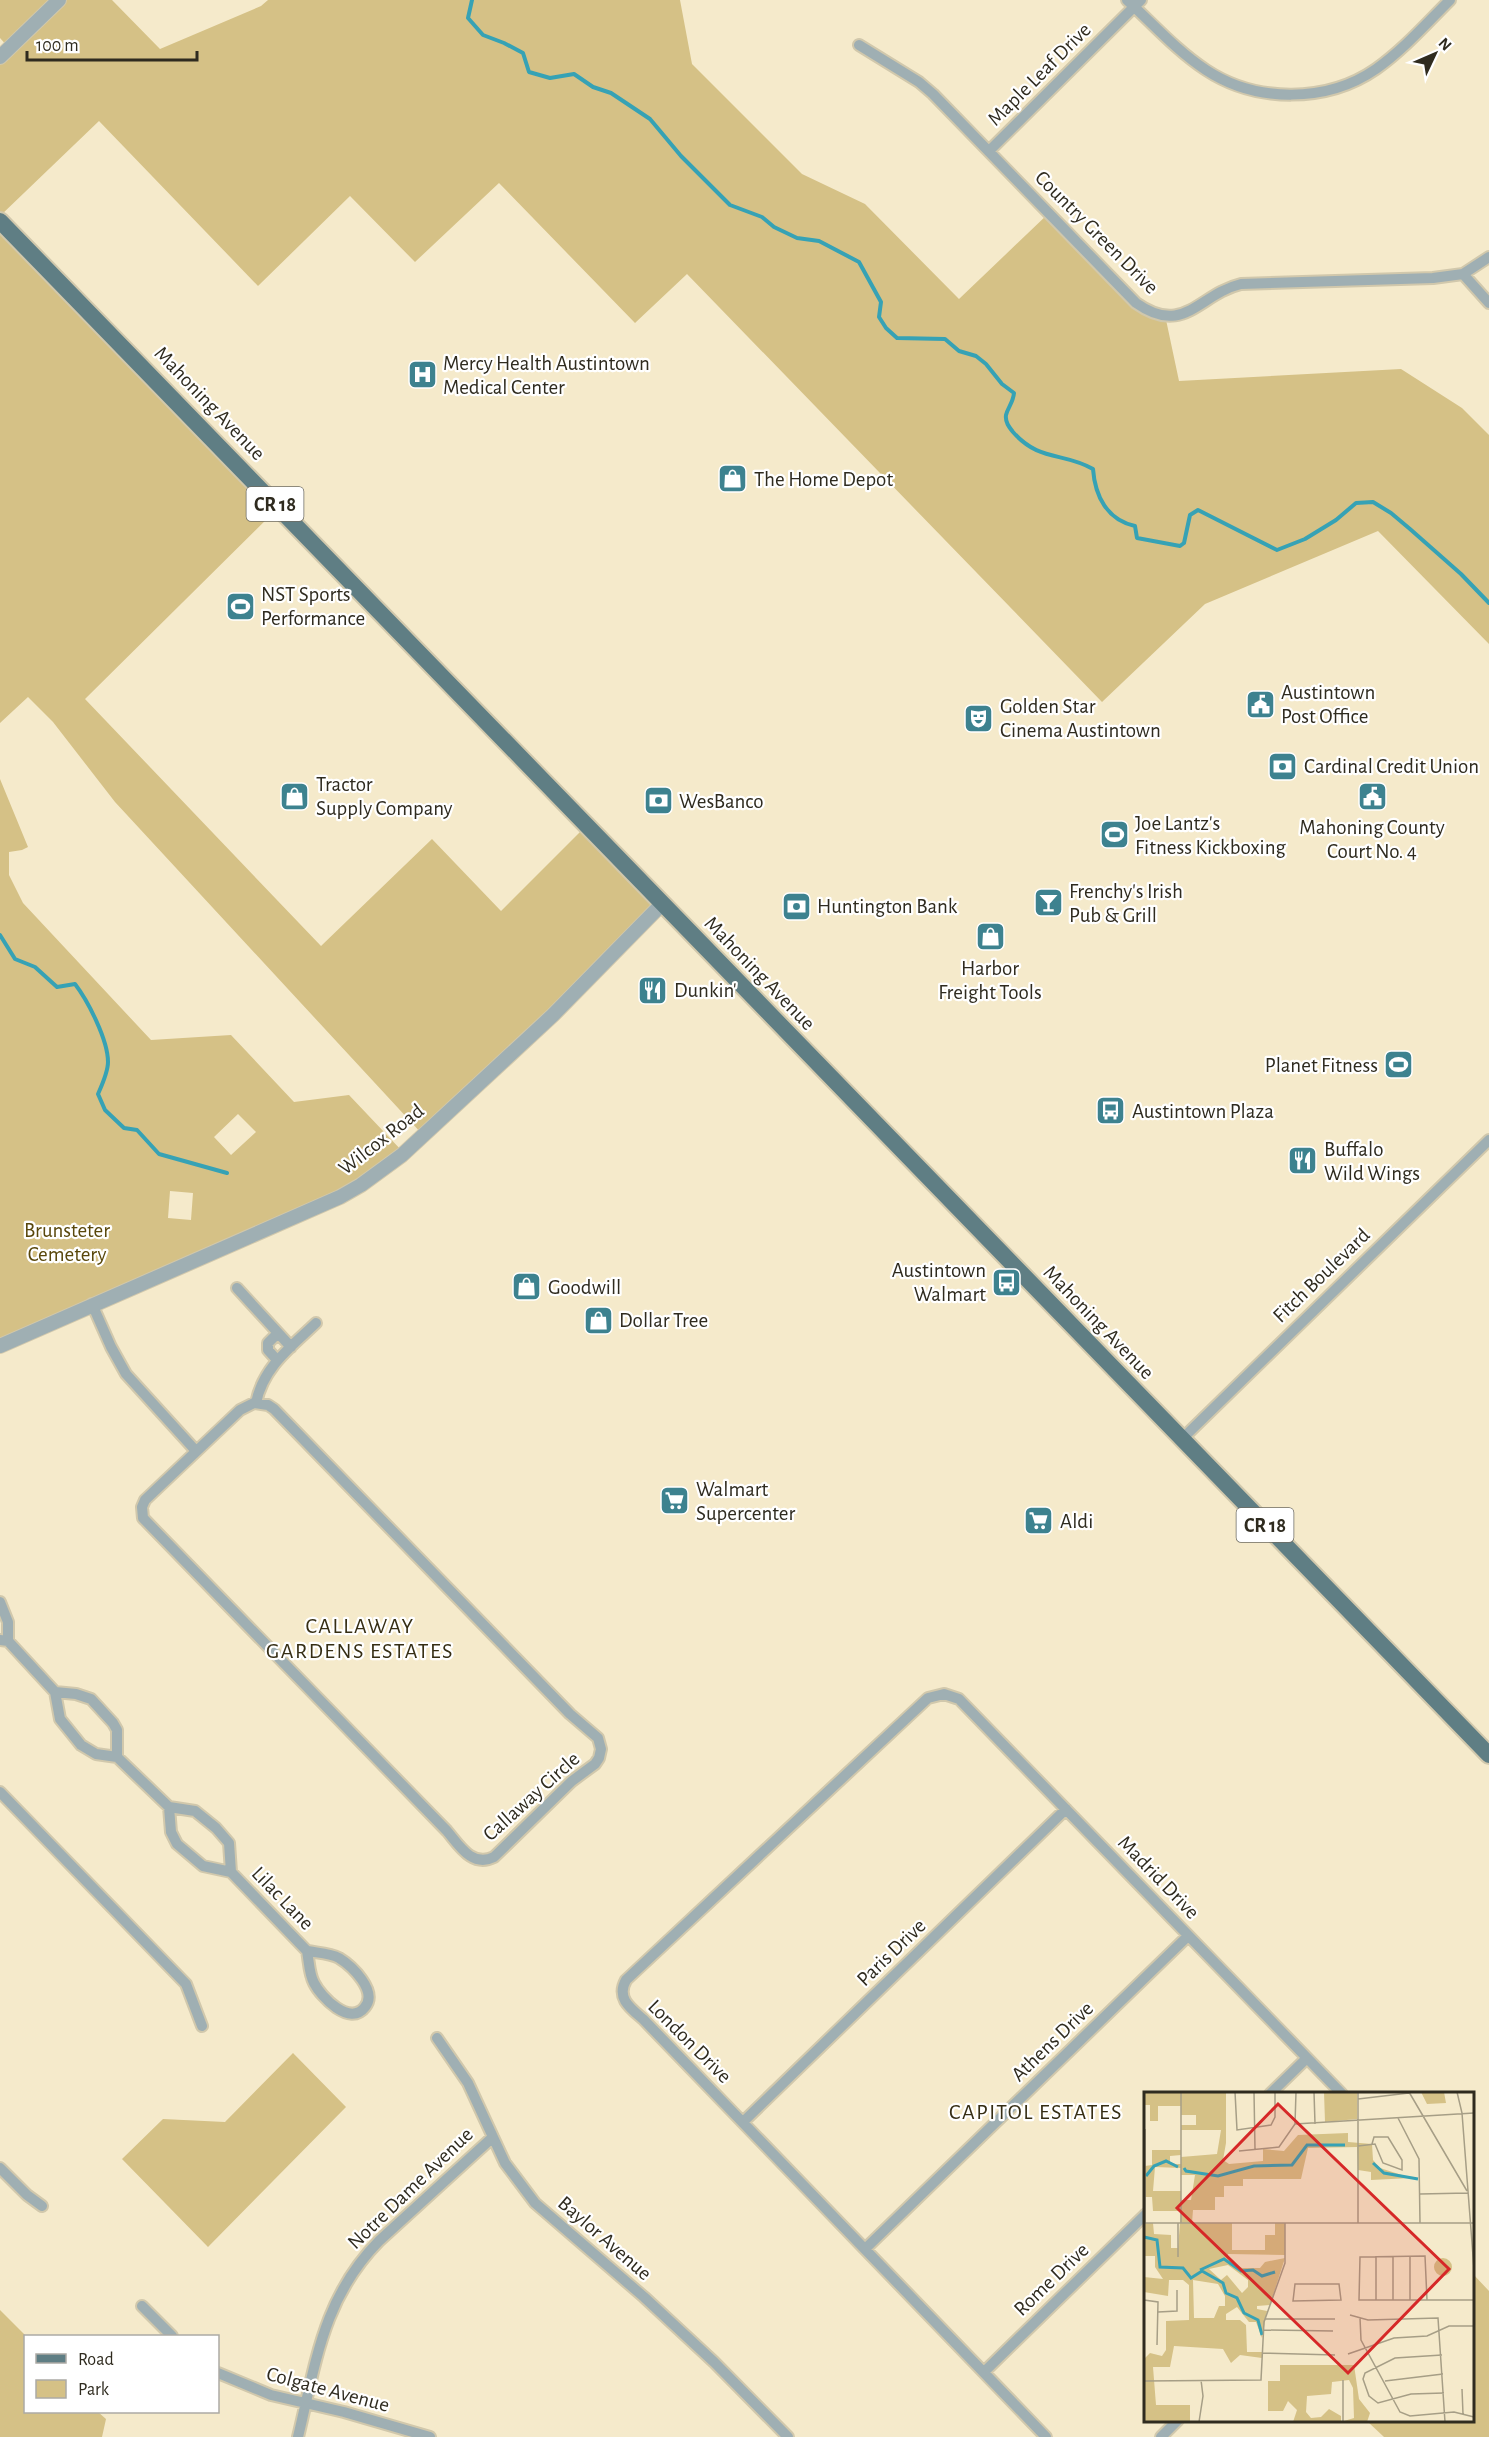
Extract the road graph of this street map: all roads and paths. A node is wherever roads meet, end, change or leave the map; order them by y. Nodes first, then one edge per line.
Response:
1 (59, 0) edge
2 (1450, 0) edge
3 (1134, 2) edge
4 (859, 45) dead end
5 (0, 57) edge
6 (989, 151) junction
7 (0, 221) edge
8 (1489, 257) edge
9 (1463, 274) junction
10 (1489, 303) edge
11 (662, 904) junction
12 (1489, 1140) edge
13 (237, 1288) dead end
14 (92, 1304) junction
15 (316, 1323) dead end
16 (278, 1333) junction
17 (0, 1346) edge
18 (291, 1347) junction
19 (277, 1360) junction
20 (256, 1403) junction
21 (1182, 1439) junction
22 (196, 1451) junction
23 (0, 1602) edge
24 (4, 1640) edge
25 (56, 1692) junction
26 (944, 1694) joint
27 (1489, 1755) edge
28 (117, 1757) junction
29 (0, 1792) edge
30 (169, 1808) junction
31 (1066, 1809) junction
32 (231, 1872) junction
33 (1188, 1936) junction
34 (307, 1951) junction
35 (202, 2026) dead end
36 (437, 2038) dead end
37 (1307, 2058) junction
38 (1272, 2092) edge
39 (1340, 2092) edge
40 (743, 2122) junction
41 (493, 2137) junction
42 (0, 2168) edge
43 (42, 2206) dead end
44 (1144, 2216) edge
45 (865, 2249) junction
46 (142, 2306) dead end
47 (170, 2335) edge
48 (984, 2372) junction
49 (219, 2373) edge
50 (306, 2403) junction
51 (1177, 2422) edge
52 (1044, 2436) edge
53 (298, 2437) edge
54 (430, 2437) edge
55 (788, 2437) edge
56 (1161, 2437) edge

1 - 5 street
2 - 3 street
3 - 6 street, Maple Leaf Drive
4 - 6 street, Country Green Drive
6 - 9 street, Country Green Drive
7 - 11 main road, Mahoning Avenue / CR 18
8 - 9 street, Country Green Drive
9 - 10 street
11 - 14 street, Wilcox Road
11 - 21 main road, Mahoning Avenue / CR 18
12 - 21 street, Fitch Boulevard
13 - 16 street
14 - 17 street, Wilcox Road
14 - 22 street
15 - 18 street
16 - 18 street
16 - 19 street
18 - 19 street
19 - 20 street
20 - 22 street, Callaway Circle
20 - 22 street, Callaway Circle
21 - 27 main road, Mahoning Avenue / CR 18
23 - 24 street
24 - 25 street
25 - 28 street
25 - 28 street
26 - 31 street, Madrid Drive
26 - 40 street, London Drive
28 - 30 street
29 - 35 street
30 - 32 street, Lilac Lane
30 - 32 street, Lilac Lane
31 - 33 street, Madrid Drive
31 - 40 street, Paris Drive
32 - 34 street, Lilac Lane
33 - 37 street, Madrid Drive
33 - 45 street, Athens Drive
34 - 34 street, Lilac Lane
36 - 41 street, Baylor Avenue
37 - 38 street
37 - 39 street, Madrid Drive
40 - 45 street, London Drive
41 - 50 street, Notre Dame Avenue
41 - 55 street, Baylor Avenue
42 - 43 street
44 - 48 street, Rome Drive
45 - 48 street, London Drive
46 - 47 street
48 - 52 street, London Drive
49 - 50 street, Colgate Avenue
50 - 53 street, Notre Dame Avenue
50 - 54 street, Colgate Avenue
51 - 56 street

